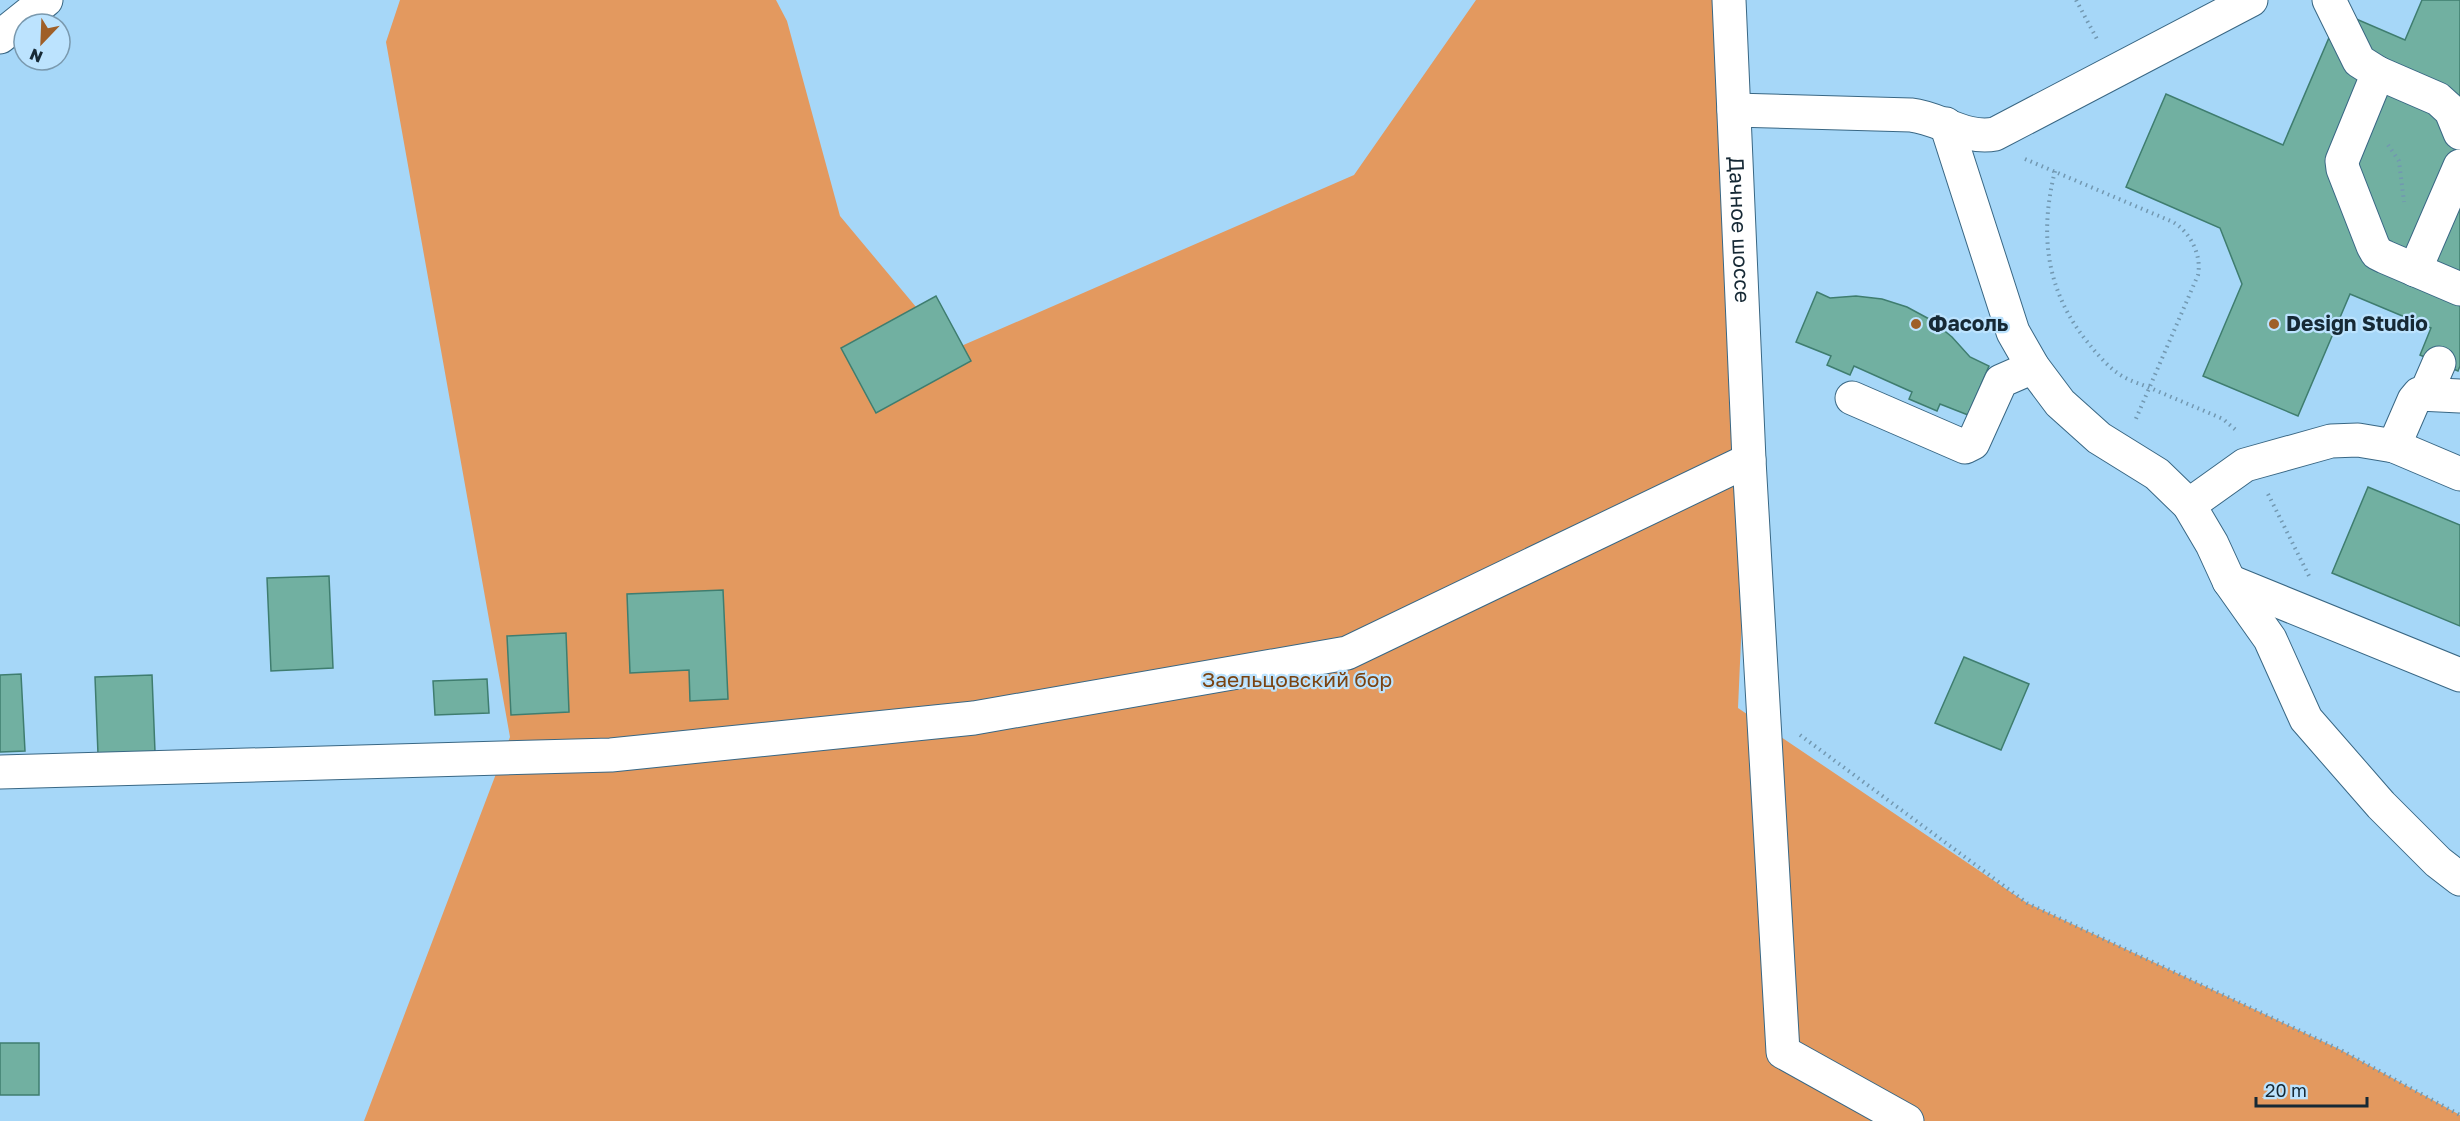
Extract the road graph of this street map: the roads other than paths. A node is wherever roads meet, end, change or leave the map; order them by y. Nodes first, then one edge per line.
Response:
1 (46, 0) edge
2 (1729, 0) edge
3 (2251, 0) edge
4 (2329, 0) edge
5 (0, 37) edge
6 (2378, 73) junction
7 (1734, 110) junction
8 (1946, 124) junction
9 (2460, 133) edge
10 (2460, 166) edge
11 (2415, 270) junction
12 (2460, 290) edge
13 (2439, 363) dead end
14 (2033, 367) junction
15 (2426, 393) junction
16 (2460, 396) edge
17 (1852, 398) dead end
18 (2394, 446) junction
19 (1749, 460) junction
20 (2460, 474) edge
21 (2189, 505) junction
22 (2229, 581) junction
23 (2460, 675) edge
24 (0, 772) edge
25 (2460, 879) edge
26 (1907, 1121) edge

1 - 5 street
2 - 7 street, Дачное шоссе
3 - 8 street
4 - 6 street
6 - 9 street
6 - 11 street
7 - 8 street
7 - 19 street, Дачное шоссе
8 - 14 street
10 - 11 street
11 - 12 street
13 - 15 street
14 - 17 street
14 - 21 street
15 - 16 street
15 - 18 street
18 - 20 street
18 - 21 street
19 - 24 street
19 - 26 street, Дачное шоссе
21 - 22 street
22 - 23 street
22 - 25 street

